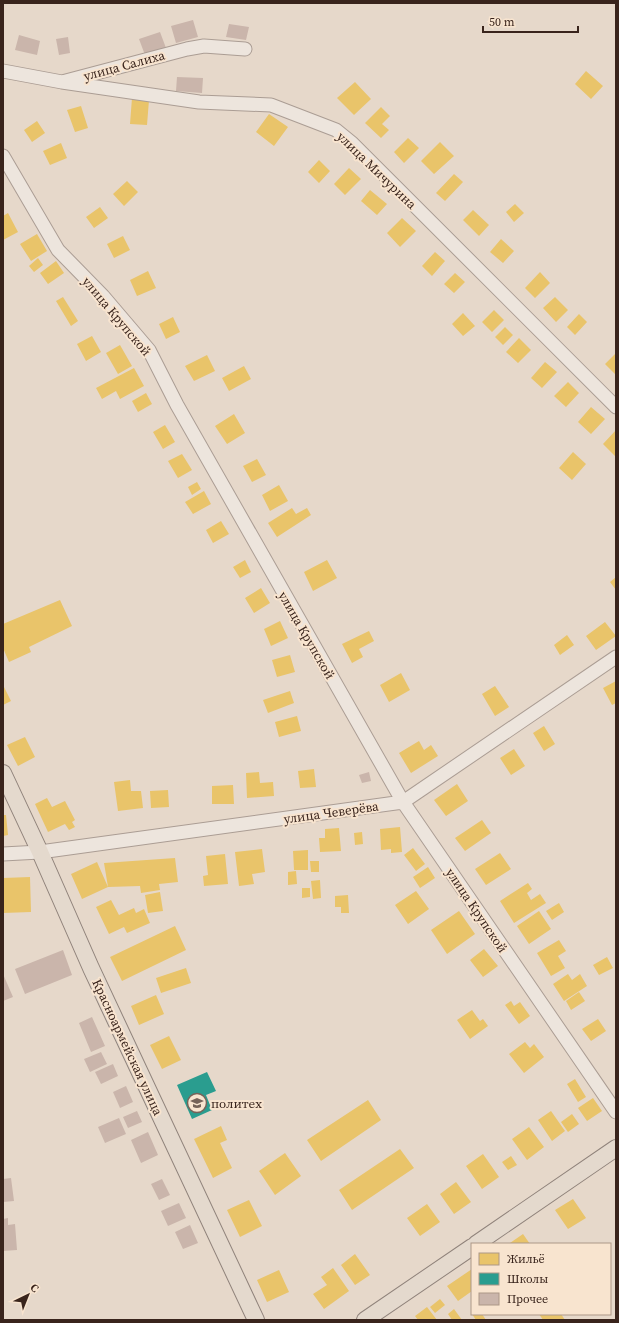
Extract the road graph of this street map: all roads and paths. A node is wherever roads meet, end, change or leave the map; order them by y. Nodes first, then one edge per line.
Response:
1 (245, 49) dead end
2 (3, 71) edge
3 (62, 82) junction
4 (3, 156) edge
5 (616, 407) edge
6 (616, 657) edge
7 (3, 773) edge
8 (403, 802) junction
9 (40, 852) junction
10 (3, 854) edge
11 (616, 1112) edge
12 (616, 1148) edge
13 (477, 1243) edge
14 (471, 1248) edge
15 (256, 1320) edge
16 (365, 1320) edge

1 - 3 street, улица Салиха
2 - 3 street, улица Салиха
3 - 5 street, улица Мичурина
4 - 8 street, улица Крупской
6 - 8 street, улица Чеверёва
7 - 9 main road, Красноармейская улица
8 - 9 street, улица Чеверёва
8 - 11 street, улица Крупской
9 - 10 street, улица Чеверёва
9 - 15 main road, Красноармейская улица
12 - 13 main road
14 - 16 main road

